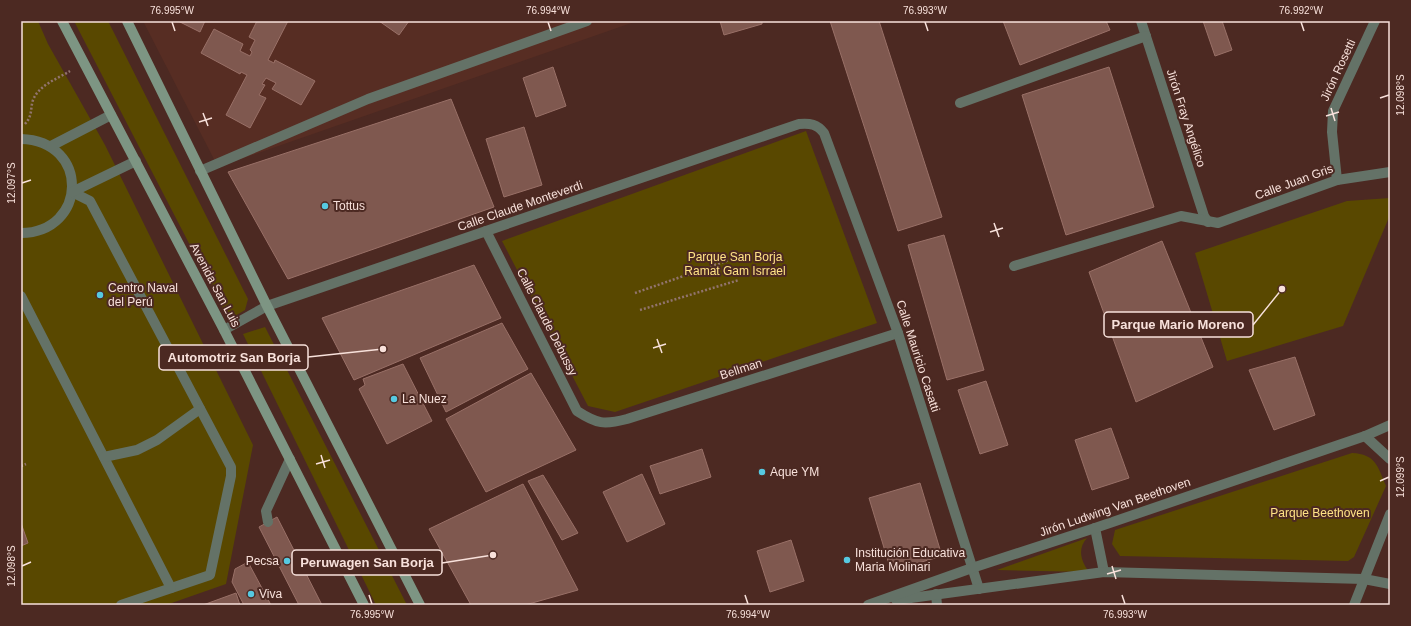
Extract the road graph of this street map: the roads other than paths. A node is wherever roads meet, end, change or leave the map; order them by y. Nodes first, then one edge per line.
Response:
1 (62, 21) edge
2 (127, 21) edge
3 (587, 21) edge
4 (1141, 21) edge
5 (1375, 21) edge
6 (1146, 36) junction
7 (960, 102) dead end
8 (111, 115) junction
9 (824, 134) joint
10 (21, 139) edge
11 (51, 146) junction
12 (136, 161) junction
13 (200, 171) junction
14 (1390, 172) edge
15 (1337, 180) junction
16 (72, 192) junction
17 (1208, 222) junction
18 (486, 231) junction
19 (21, 233) edge
20 (1014, 266) dead end
21 (21, 296) edge
22 (267, 306) junction
23 (224, 330) junction
24 (898, 333) junction
25 (200, 409) junction
26 (590, 420) joint
27 (1390, 425) edge
28 (1365, 436) junction
29 (104, 457) junction
30 (290, 459) junction
31 (1390, 460) edge
32 (1390, 514) edge
33 (268, 522) dead end
34 (1095, 528) junction
35 (972, 568) junction
36 (1104, 572) junction
37 (1364, 579) junction
38 (1390, 584) edge
39 (172, 588) junction
40 (979, 589) junction
41 (936, 594) junction
42 (871, 604) edge
43 (121, 605) edge
44 (364, 605) edge
45 (420, 605) edge
46 (937, 605) edge
47 (1354, 605) edge

1 - 8 main road, Avenida San Luis
2 - 13 main road
3 - 13 street
4 - 6 street, Jirón Fray Angélico
5 - 15 street, Jirón Rosetti
6 - 7 street
6 - 17 street, Jirón Fray Angélico
8 - 11 street
8 - 12 main road, Avenida San Luis
9 - 18 street, Calle Claude Monteverdi
9 - 24 street, Calle Mauricio Casatti
10 - 11 street
11 - 16 street
12 - 16 street
12 - 23 main road, Avenida San Luis
13 - 22 main road
14 - 15 street, Calle Juan Gris
15 - 17 street, Calle Juan Gris
16 - 19 street
16 - 25 street
17 - 20 street, Calle Juan Gris
18 - 22 street, Calle Claude Monteverdi
18 - 26 street, Calle Claude Debussy
21 - 29 street
22 - 23 street, Calle Claude Monteverdi
22 - 45 main road
23 - 30 main road, Avenida San Luis
24 - 26 street, Bellman
24 - 35 street, Calle Mauricio Casatti
25 - 29 street
25 - 39 street
27 - 28 street, Jirón Ludwing Van Beethoven
28 - 31 street
28 - 34 street, Jirón Ludwing Van Beethoven
29 - 39 street
30 - 33 street
30 - 44 main road, Avenida San Luis
32 - 37 street
34 - 35 street, Jirón Ludwing Van Beethoven
34 - 36 street
35 - 40 street, Calle Mauricio Casatti
35 - 42 street, Jirón Ludwing Van Beethoven
36 - 37 street, Jirón Ludwing Van Beethoven
36 - 40 street, Jirón Ludwing Van Beethoven
37 - 38 street, Jirón Ludwing Van Beethoven
37 - 47 street
39 - 43 street
40 - 41 street, Jirón Ludwing Van Beethoven
41 - 42 street, Jirón Ludwing Van Beethoven
41 - 46 street

